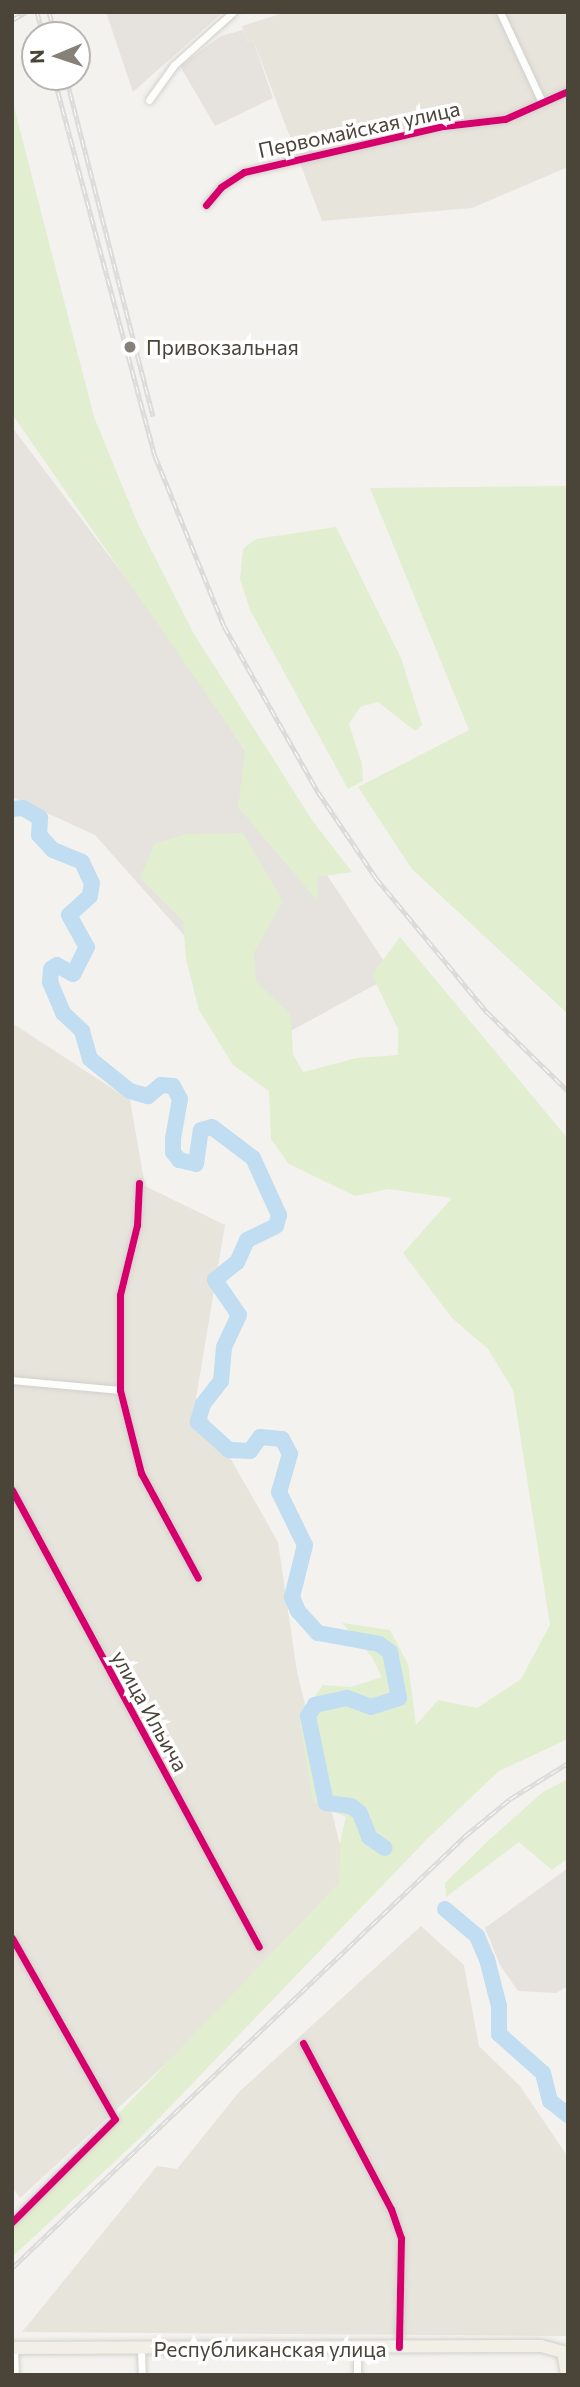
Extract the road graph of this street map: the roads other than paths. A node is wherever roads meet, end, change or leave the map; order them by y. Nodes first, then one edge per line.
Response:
1 (233, 12) edge
2 (500, 12) edge
3 (568, 91) edge
4 (149, 100) dead end
5 (542, 102) junction
6 (206, 205) dead end
7 (139, 1182) dead end
8 (12, 1380) edge
9 (120, 1390) junction
10 (12, 1490) edge
11 (198, 1578) dead end
12 (12, 1938) edge
13 (259, 1947) dead end
14 (303, 2043) dead end
15 (12, 2222) edge
16 (399, 2347) junction
17 (13, 2348) edge
18 (356, 2348) junction
19 (141, 2350) junction
20 (565, 2352) edge
21 (15, 2375) edge
22 (142, 2375) edge
23 (357, 2375) edge
24 (567, 2375) edge

1 - 4 street
2 - 5 street
3 - 5 street, Первомайская улица
5 - 6 street, Первомайская улица
7 - 9 street
8 - 9 street
9 - 11 street
10 - 13 street, улица Ильича
12 - 15 street
14 - 16 street
16 - 18 main road, Республиканская улица
16 - 20 main road, Республиканская улица
17 - 19 main road, Республиканская улица
17 - 21 street
18 - 19 main road, Республиканская улица
18 - 23 street
19 - 22 street
20 - 24 main road

